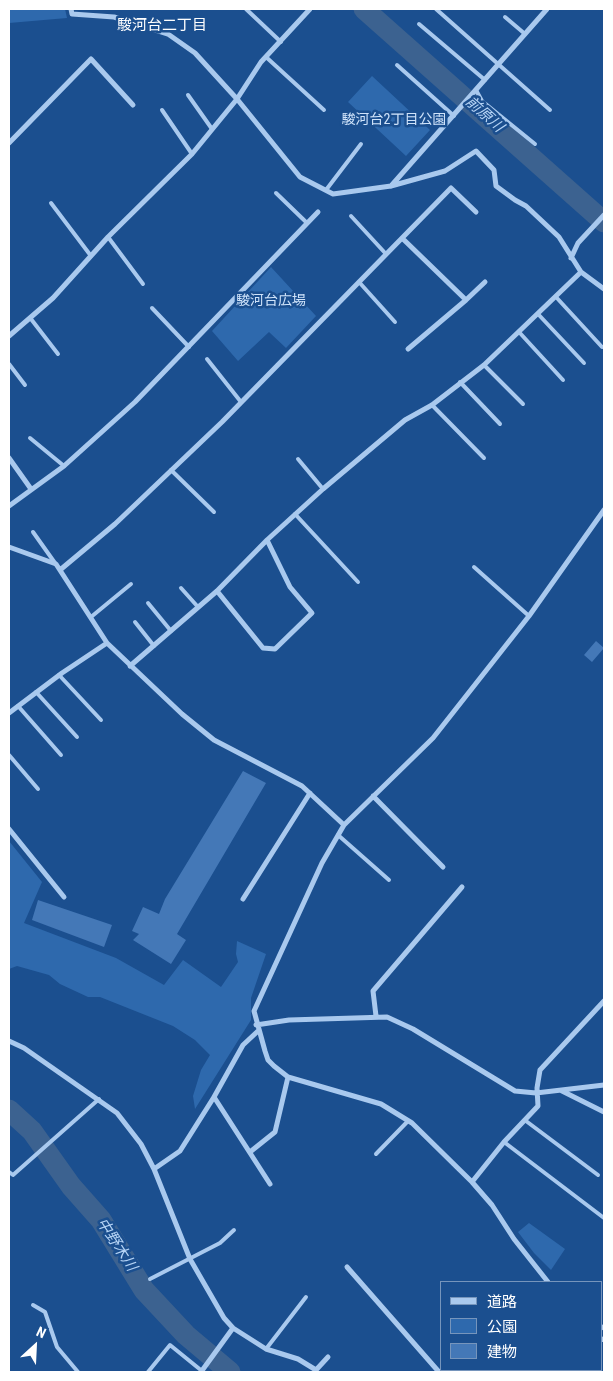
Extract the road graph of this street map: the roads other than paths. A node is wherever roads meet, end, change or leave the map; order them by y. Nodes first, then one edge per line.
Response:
1 (70, 9) edge
2 (246, 9) edge
3 (310, 9) edge
4 (436, 9) edge
5 (547, 9) edge
6 (506, 17) dead end
7 (419, 24) dead end
8 (525, 34) junction
9 (281, 42) junction
10 (266, 57) junction
11 (499, 63) junction
12 (397, 65) dead end
13 (485, 80) junction
14 (476, 90) junction
15 (188, 95) dead end
16 (237, 99) junction
17 (133, 105) dead end
18 (162, 110) dead end
19 (324, 110) dead end
20 (550, 110) dead end
21 (454, 116) junction
22 (212, 129) junction
23 (10, 139) edge
24 (361, 144) dead end
25 (535, 144) dead end
26 (192, 154) junction
27 (391, 186) junction
28 (326, 190) junction
29 (276, 193) dead end
30 (51, 204) dead end
31 (318, 212) dead end
32 (476, 212) dead end
33 (604, 215) edge
34 (351, 216) dead end
35 (306, 222) junction
36 (108, 237) junction
37 (402, 238) junction
38 (386, 254) junction
39 (91, 256) junction
40 (571, 258) junction
41 (581, 272) junction
42 (359, 282) junction
43 (485, 282) dead end
44 (143, 284) dead end
45 (604, 289) edge
46 (556, 297) junction
47 (466, 300) junction
48 (152, 308) dead end
49 (538, 314) junction
50 (31, 319) junction
51 (396, 322) dead end
52 (519, 332) junction
53 (9, 336) edge
54 (189, 347) junction
55 (602, 347) dead end
56 (408, 349) dead end
57 (58, 354) dead end
58 (207, 359) dead end
59 (9, 364) edge
60 (584, 364) dead end
61 (484, 365) junction
62 (563, 380) dead end
63 (460, 382) junction
64 (25, 385) dead end
65 (241, 402) junction
66 (523, 404) dead end
67 (432, 405) junction
68 (500, 424) dead end
69 (30, 438) dead end
70 (9, 458) edge
71 (484, 458) dead end
72 (298, 459) dead end
73 (64, 466) junction
74 (171, 470) junction
75 (31, 489) junction
76 (323, 489) junction
77 (9, 506) edge
78 (604, 510) edge
79 (214, 512) dead end
80 (295, 514) junction
81 (32, 532) dead end
82 (266, 540) junction
83 (9, 547) edge
84 (56, 564) junction
85 (474, 567) dead end
86 (60, 570) junction
87 (358, 582) dead end
88 (131, 584) dead end
89 (181, 588) dead end
90 (217, 591) junction
91 (148, 603) dead end
92 (198, 607) junction
93 (529, 616) junction
94 (91, 617) junction
95 (135, 622) dead end
96 (171, 631) junction
97 (107, 642) junction
98 (154, 646) junction
99 (130, 666) junction
100 (59, 675) junction
101 (36, 692) junction
102 (18, 706) junction
103 (9, 713) edge
104 (101, 720) dead end
105 (77, 737) dead end
106 (9, 754) edge
107 (61, 755) dead end
108 (38, 789) dead end
109 (310, 793) junction
110 (373, 796) junction
111 (344, 825) junction
112 (9, 828) edge
113 (338, 835) junction
114 (443, 867) dead end
115 (389, 880) dead end
116 (462, 887) dead end
117 (64, 897) dead end
118 (243, 899) dead end
119 (603, 1004) edge
120 (376, 1016) junction
121 (257, 1028) junction
122 (9, 1041) edge
123 (288, 1077) junction
124 (604, 1086) edge
125 (560, 1091) junction
126 (536, 1093) junction
127 (214, 1097) junction
128 (99, 1099) junction
129 (604, 1112) edge
130 (526, 1120) junction
131 (408, 1121) junction
132 (504, 1142) junction
133 (250, 1152) junction
134 (376, 1154) dead end
135 (154, 1170) junction
136 (9, 1172) edge
137 (598, 1176) dead end
138 (472, 1182) junction
139 (270, 1184) dead end
140 (604, 1218) edge
141 (234, 1230) dead end
142 (190, 1259) junction
143 (347, 1267) dead end
144 (150, 1279) dead end
145 (547, 1281) edge
146 (306, 1297) dead end
147 (33, 1305) dead end
148 (233, 1328) junction
149 (266, 1349) junction
150 (328, 1358) dead end
151 (78, 1372) edge
152 (148, 1372) edge
153 (201, 1372) edge
154 (439, 1372) edge

1 - 16 street
2 - 9 lane
3 - 9 street
4 - 11 lane
5 - 8 street
6 - 8 lane
7 - 13 lane
8 - 11 street
9 - 10 street
10 - 16 street
10 - 19 lane
11 - 13 street
11 - 20 lane
12 - 21 lane
13 - 14 street
14 - 21 street
14 - 25 lane
15 - 22 lane
16 - 22 street
16 - 28 street
17 - 23 street
18 - 26 lane
21 - 27 street
22 - 26 street
24 - 28 lane
26 - 36 street
27 - 28 street
27 - 40 street
29 - 35 lane
30 - 39 lane
31 - 35 street
32 - 37 street
33 - 40 street
34 - 38 lane
35 - 54 street
36 - 39 street
36 - 44 lane
37 - 38 street
37 - 47 street
38 - 42 street
39 - 50 street
40 - 41 street
41 - 45 street
41 - 46 street
42 - 51 lane
42 - 65 street
43 - 47 street
46 - 49 street
46 - 55 lane
47 - 56 street
48 - 54 lane
49 - 52 street
49 - 60 lane
50 - 53 street
50 - 57 lane
52 - 61 street
52 - 62 lane
54 - 73 street
58 - 65 lane
59 - 64 lane
61 - 63 street
61 - 66 lane
63 - 67 street
63 - 68 lane
65 - 74 street
67 - 71 lane
67 - 76 street
69 - 73 lane
70 - 75 street
72 - 76 lane
73 - 75 street
74 - 79 lane
74 - 86 street
75 - 77 street
76 - 80 street
78 - 93 street
80 - 82 street
80 - 87 lane
81 - 84 lane
82 - 90 street
82 - 90 street
83 - 84 street
84 - 86 street
85 - 93 lane
86 - 94 street
88 - 94 lane
89 - 92 lane
90 - 92 street
91 - 96 lane
92 - 96 street
93 - 110 street
94 - 97 street
95 - 98 lane
96 - 98 street
97 - 99 street
97 - 100 street
98 - 99 street
99 - 109 street
100 - 101 street
100 - 104 lane
101 - 102 street
101 - 105 lane
102 - 103 street
102 - 107 lane
106 - 108 lane
109 - 111 street
109 - 118 street
110 - 111 street
110 - 114 street
111 - 113 street
112 - 117 street
113 - 115 lane
113 - 121 street
116 - 120 street
119 - 126 street
120 - 121 street
120 - 126 street
121 - 123 street
121 - 127 street
122 - 128 street
123 - 131 street
123 - 133 street
124 - 125 street
125 - 126 street
125 - 129 street
126 - 130 street
127 - 133 street
127 - 135 street
128 - 135 street
128 - 136 lane
130 - 132 street
130 - 137 lane
131 - 134 lane
131 - 138 street
132 - 138 street
132 - 140 lane
133 - 139 street
135 - 142 street
138 - 145 street
141 - 142 lane
142 - 144 lane
142 - 148 street
143 - 154 street
146 - 149 lane
147 - 151 lane
148 - 149 street
148 - 153 street
149 - 150 street
152 - 153 lane

